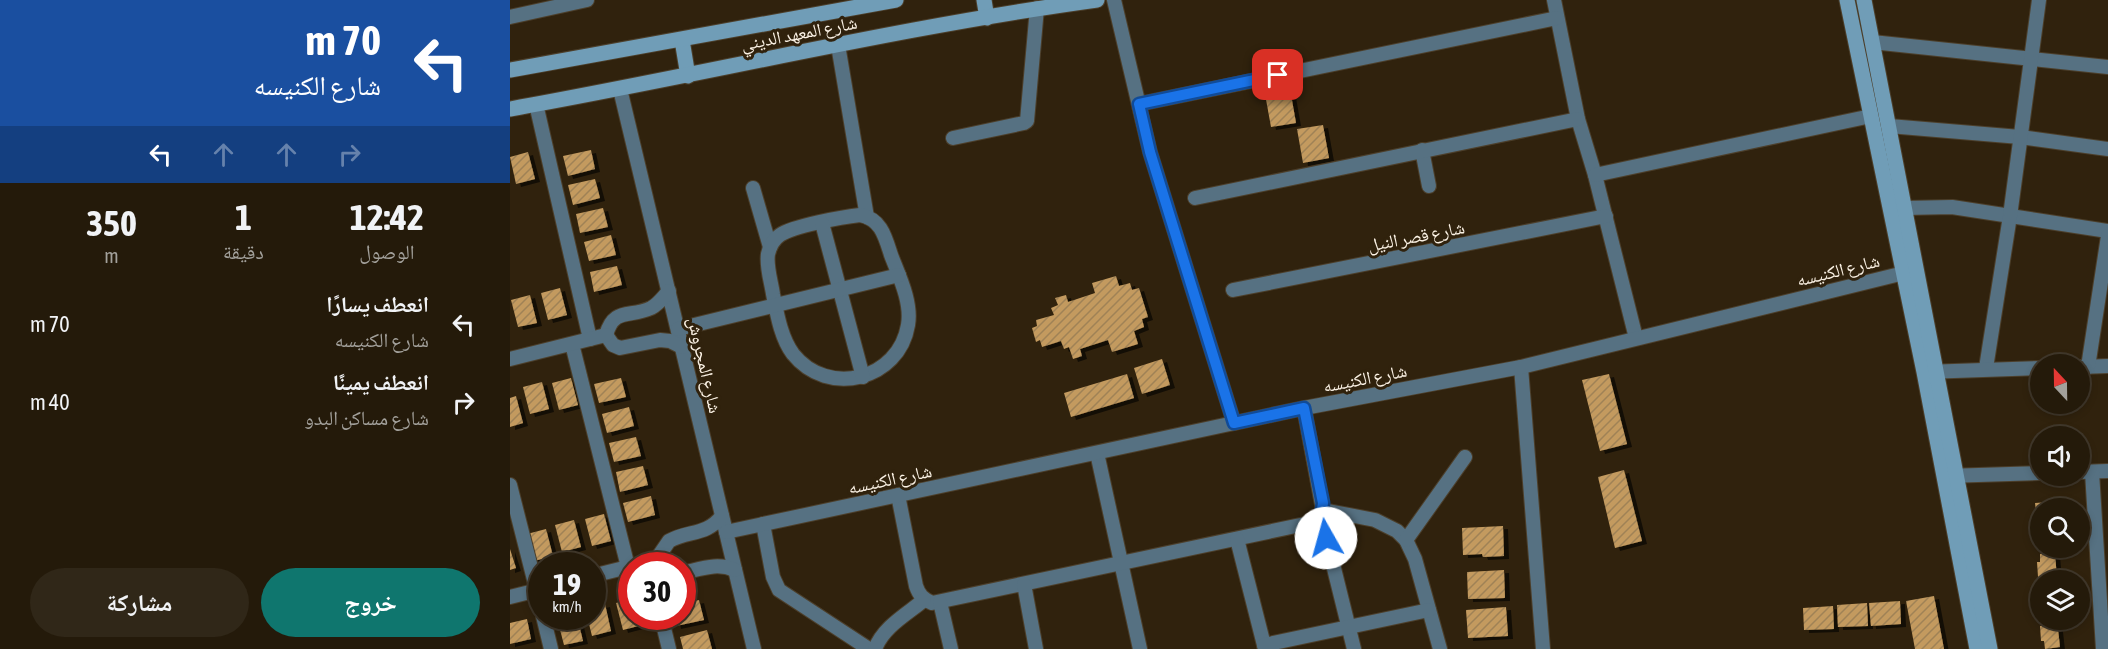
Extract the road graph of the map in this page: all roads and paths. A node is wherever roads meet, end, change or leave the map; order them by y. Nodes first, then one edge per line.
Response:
1 (587, 0) edge
2 (896, 0) edge
3 (984, 0) edge
4 (1097, 0) edge
5 (1114, 0) edge
6 (1554, 0) edge
7 (1847, 0) edge
8 (1864, 0) edge
9 (2039, 0) edge
10 (526, 7) edge
11 (1037, 8) junction
12 (510, 17) edge
13 (987, 18) junction
14 (1557, 18) junction
15 (682, 40) junction
16 (1872, 42) junction
17 (838, 45) junction
18 (2031, 58) junction
19 (2108, 67) edge
20 (510, 70) edge
21 (688, 76) junction
22 (621, 89) junction
23 (537, 104) junction
24 (1139, 104) junction
25 (510, 109) edge
26 (1871, 116) junction
27 (1578, 119) junction
28 (1889, 126) junction
29 (2020, 137) junction
30 (953, 138) dead end
31 (2108, 149) edge
32 (1422, 150) junction
33 (1595, 175) junction
34 (1429, 186) dead end
35 (753, 188) dead end
36 (1195, 198) dead end
37 (1904, 208) junction
38 (1606, 216) junction
39 (2010, 216) junction
40 (867, 217) junction
41 (822, 223) junction
42 (2108, 231) edge
43 (2108, 236) edge
44 (770, 247) junction
45 (1904, 273) junction
46 (899, 275) junction
47 (840, 290) junction
48 (1233, 290) dead end
49 (669, 291) junction
50 (776, 305) junction
51 (678, 329) junction
52 (606, 335) junction
53 (1636, 338) junction
54 (590, 339) junction
55 (572, 344) junction
56 (682, 347) junction
57 (2085, 354) edge
58 (510, 360) edge
59 (1521, 366) junction
60 (2108, 366) edge
61 (2090, 367) edge
62 (1986, 368) junction
63 (2030, 368) edge
64 (1930, 371) junction
65 (863, 377) junction
66 (1304, 408) junction
67 (1234, 423) junction
68 (1097, 453) junction
69 (1465, 457) dead end
70 (2108, 471) edge
71 (2090, 472) edge
72 (2030, 473) edge
73 (1951, 476) junction
74 (510, 485) edge
75 (2087, 486) edge
76 (898, 495) junction
77 (1322, 513) junction
78 (722, 516) junction
79 (763, 524) junction
80 (726, 532) junction
81 (1237, 539) junction
82 (1406, 540) junction
83 (529, 552) edge
84 (640, 552) edge
85 (658, 552) edge
86 (1122, 564) junction
87 (696, 570) edge
88 (735, 570) junction
89 (1024, 584) junction
90 (528, 593) edge
91 (510, 597) edge
92 (924, 600) junction
93 (940, 602) junction
94 (1429, 610) junction
95 (1349, 627) junction
96 (546, 630) edge
97 (664, 630) edge
98 (2105, 631) edge
99 (1264, 647) edge
100 (551, 649) edge
101 (669, 649) edge
102 (753, 649) edge
103 (869, 649) edge
104 (875, 649) edge
105 (951, 649) edge
106 (1036, 649) edge
107 (1140, 649) edge
108 (1354, 649) edge
109 (1440, 649) edge
110 (1542, 649) edge
111 (1977, 649) edge
112 (1990, 649) edge
113 (2103, 649) edge

1 - 10 street
2 - 15 street, شارع المعهد الديني
3 - 13 street
4 - 11 street, شارع المعهد الديني
5 - 24 street
6 - 14 street
7 - 26 street
8 - 16 street
9 - 18 street
10 - 12 street
11 - 13 street, شارع المعهد الديني
11 - 30 street
13 - 17 street, شارع المعهد الديني
14 - 24 street
14 - 27 street
15 - 20 street, شارع المعهد الديني
15 - 21 street
16 - 18 street
16 - 28 street
17 - 21 street, شارع المعهد الديني
17 - 40 street
18 - 19 street
18 - 29 street
21 - 22 street, شارع المعهد الديني
22 - 23 street, شارع المعهد الديني
22 - 49 street, شارع المجروش
23 - 25 street, شارع المعهد الديني
23 - 54 street
24 - 67 street
26 - 33 street
26 - 45 street
27 - 32 street
27 - 33 street
28 - 29 street
28 - 37 street
29 - 31 street
29 - 39 street
32 - 34 street
32 - 36 street
33 - 38 street
35 - 44 street
37 - 39 street
37 - 64 street
38 - 48 street, شارع قصر النيل
38 - 53 street
39 - 42 street
39 - 62 street
40 - 41 street
40 - 46 street
41 - 44 street
41 - 47 street
43 - 57 street
44 - 50 street
45 - 53 street, شارع الكنيسه
45 - 64 street
46 - 47 street
46 - 65 street
47 - 50 street
47 - 65 street
49 - 51 street, شارع المجروش
49 - 52 street
50 - 51 street
50 - 65 street
51 - 56 street, شارع المجروش
52 - 54 street
52 - 56 street
53 - 59 street, شارع الكنيسه
54 - 55 street
55 - 58 street
55 - 84 street
56 - 78 street, شارع المجروش
59 - 66 street, شارع الكنيسه
59 - 110 street
60 - 61 street
62 - 63 street
62 - 64 street
64 - 73 street
66 - 67 street, شارع الكنيسه
66 - 77 street
67 - 68 street, شارع الكنيسه
68 - 76 street, شارع الكنيسه
68 - 86 street
69 - 82 street
70 - 71 street
72 - 73 street
73 - 111 street
73 - 112 street
74 - 83 street
75 - 98 street
76 - 79 street, شارع الكنيسه
76 - 92 street
77 - 81 street
77 - 82 street
77 - 95 street
78 - 80 street, شارع المجروش
78 - 85 street
79 - 80 street, شارع الكنيسه
79 - 103 street
80 - 88 street, شارع المجروش
81 - 86 street
81 - 99 street
82 - 94 street
86 - 89 street
86 - 107 street
87 - 88 street
88 - 102 street, شارع المجروش
89 - 93 street
89 - 106 street
90 - 91 street
92 - 93 street
92 - 104 street
93 - 105 street
94 - 95 street
94 - 109 street
95 - 99 street
95 - 108 street
96 - 100 street
97 - 101 street
98 - 113 street

